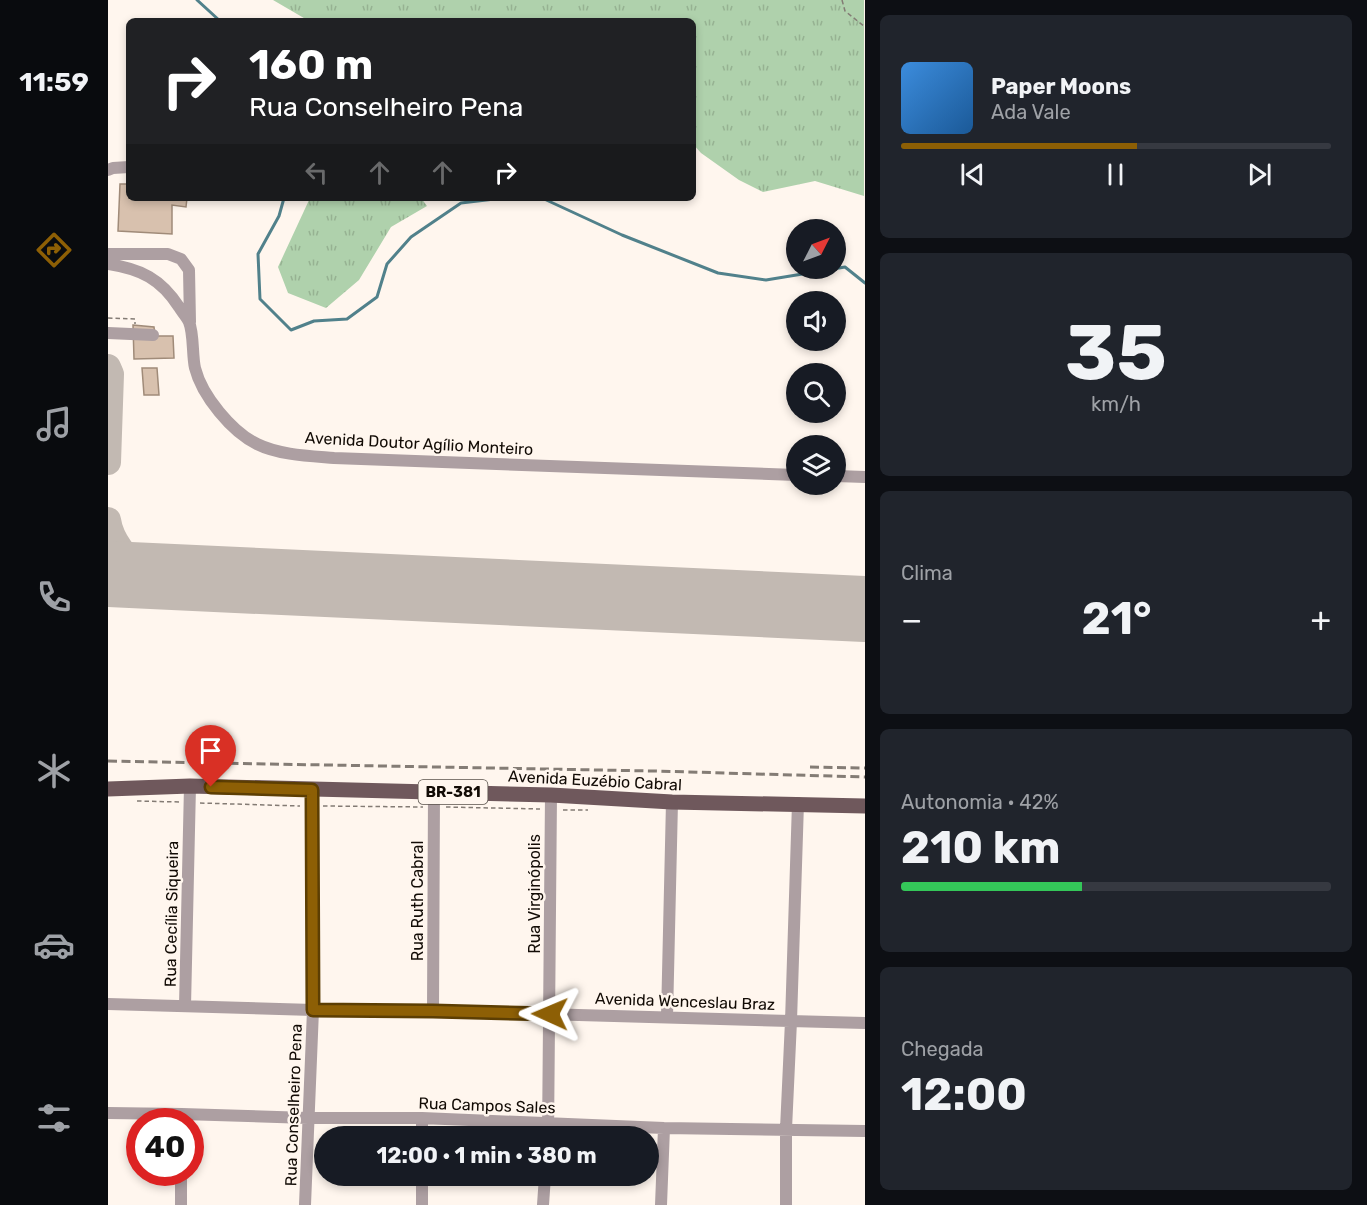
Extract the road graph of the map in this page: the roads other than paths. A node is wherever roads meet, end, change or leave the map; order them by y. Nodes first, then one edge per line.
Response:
1 (126, 167) edge
2 (108, 170) edge
3 (108, 254) edge
4 (108, 264) edge
5 (190, 323) junction
6 (108, 333) edge
7 (153, 335) dead end
8 (786, 475) edge
9 (846, 476) edge
10 (864, 477) edge
11 (190, 786) junction
12 (108, 789) edge
13 (312, 790) junction
14 (434, 799) junction
15 (551, 802) junction
16 (672, 802) junction
17 (798, 803) junction
18 (864, 806) edge
19 (108, 1004) edge
20 (185, 1006) junction
21 (313, 1010) junction
22 (433, 1011) junction
23 (550, 1014) junction
24 (667, 1017) junction
25 (791, 1021) junction
26 (864, 1023) edge
27 (108, 1113) edge
28 (126, 1114) edge
29 (204, 1118) edge
30 (422, 1118) junction
31 (308, 1119) junction
32 (422, 1126) edge
33 (500, 1126) edge
34 (548, 1126) edge
35 (659, 1128) edge
36 (664, 1128) junction
37 (786, 1129) junction
38 (864, 1131) edge
39 (182, 1186) edge
40 (422, 1186) edge
41 (544, 1186) edge
42 (181, 1205) edge
43 (305, 1205) edge
44 (422, 1205) edge
45 (543, 1205) edge
46 (661, 1205) edge
47 (786, 1205) edge

1 - 2 street
3 - 5 street
4 - 5 street, Avenida Doutor Agílio Monteiro
5 - 8 street, Avenida Doutor Agílio Monteiro
6 - 7 street
9 - 10 street
11 - 12 main road, Avenida Euzébio Cabral / BR-381
11 - 13 main road, Avenida Euzébio Cabral / BR-381
11 - 20 street, Rua Cecília Siqueira
13 - 14 main road, Avenida Euzébio Cabral / BR-381
13 - 21 street, Rua Conselheiro Pena
14 - 15 main road, Avenida Euzébio Cabral / BR-381
14 - 22 street, Rua Ruth Cabral
15 - 16 main road, Avenida Euzébio Cabral / BR-381
15 - 23 street, Rua Virginópolis
16 - 17 main road, Avenida Euzébio Cabral / BR-381
16 - 24 street
17 - 18 main road, Avenida Euzébio Cabral / BR-381
17 - 25 street
19 - 20 street, Avenida Wenceslau Braz
20 - 21 street, Avenida Wenceslau Braz
21 - 22 street, Avenida Wenceslau Braz
21 - 31 street, Rua Conselheiro Pena
22 - 23 street, Avenida Wenceslau Braz
23 - 24 street, Avenida Wenceslau Braz
23 - 34 street, Rua Virginópolis
24 - 25 street, Avenida Wenceslau Braz
25 - 26 street, Avenida Wenceslau Braz
25 - 37 street
27 - 28 street, Rua Campos Sales
29 - 31 street, Rua Campos Sales
30 - 31 street, Rua Campos Sales
30 - 32 street
30 - 33 street, Rua Campos Sales
31 - 43 street, Rua Conselheiro Pena
35 - 36 street, Rua Campos Sales
36 - 37 street, Rua Campos Sales
36 - 46 street
37 - 38 street, Rua Campos Sales
37 - 47 street
39 - 42 street
40 - 44 street
41 - 45 street

